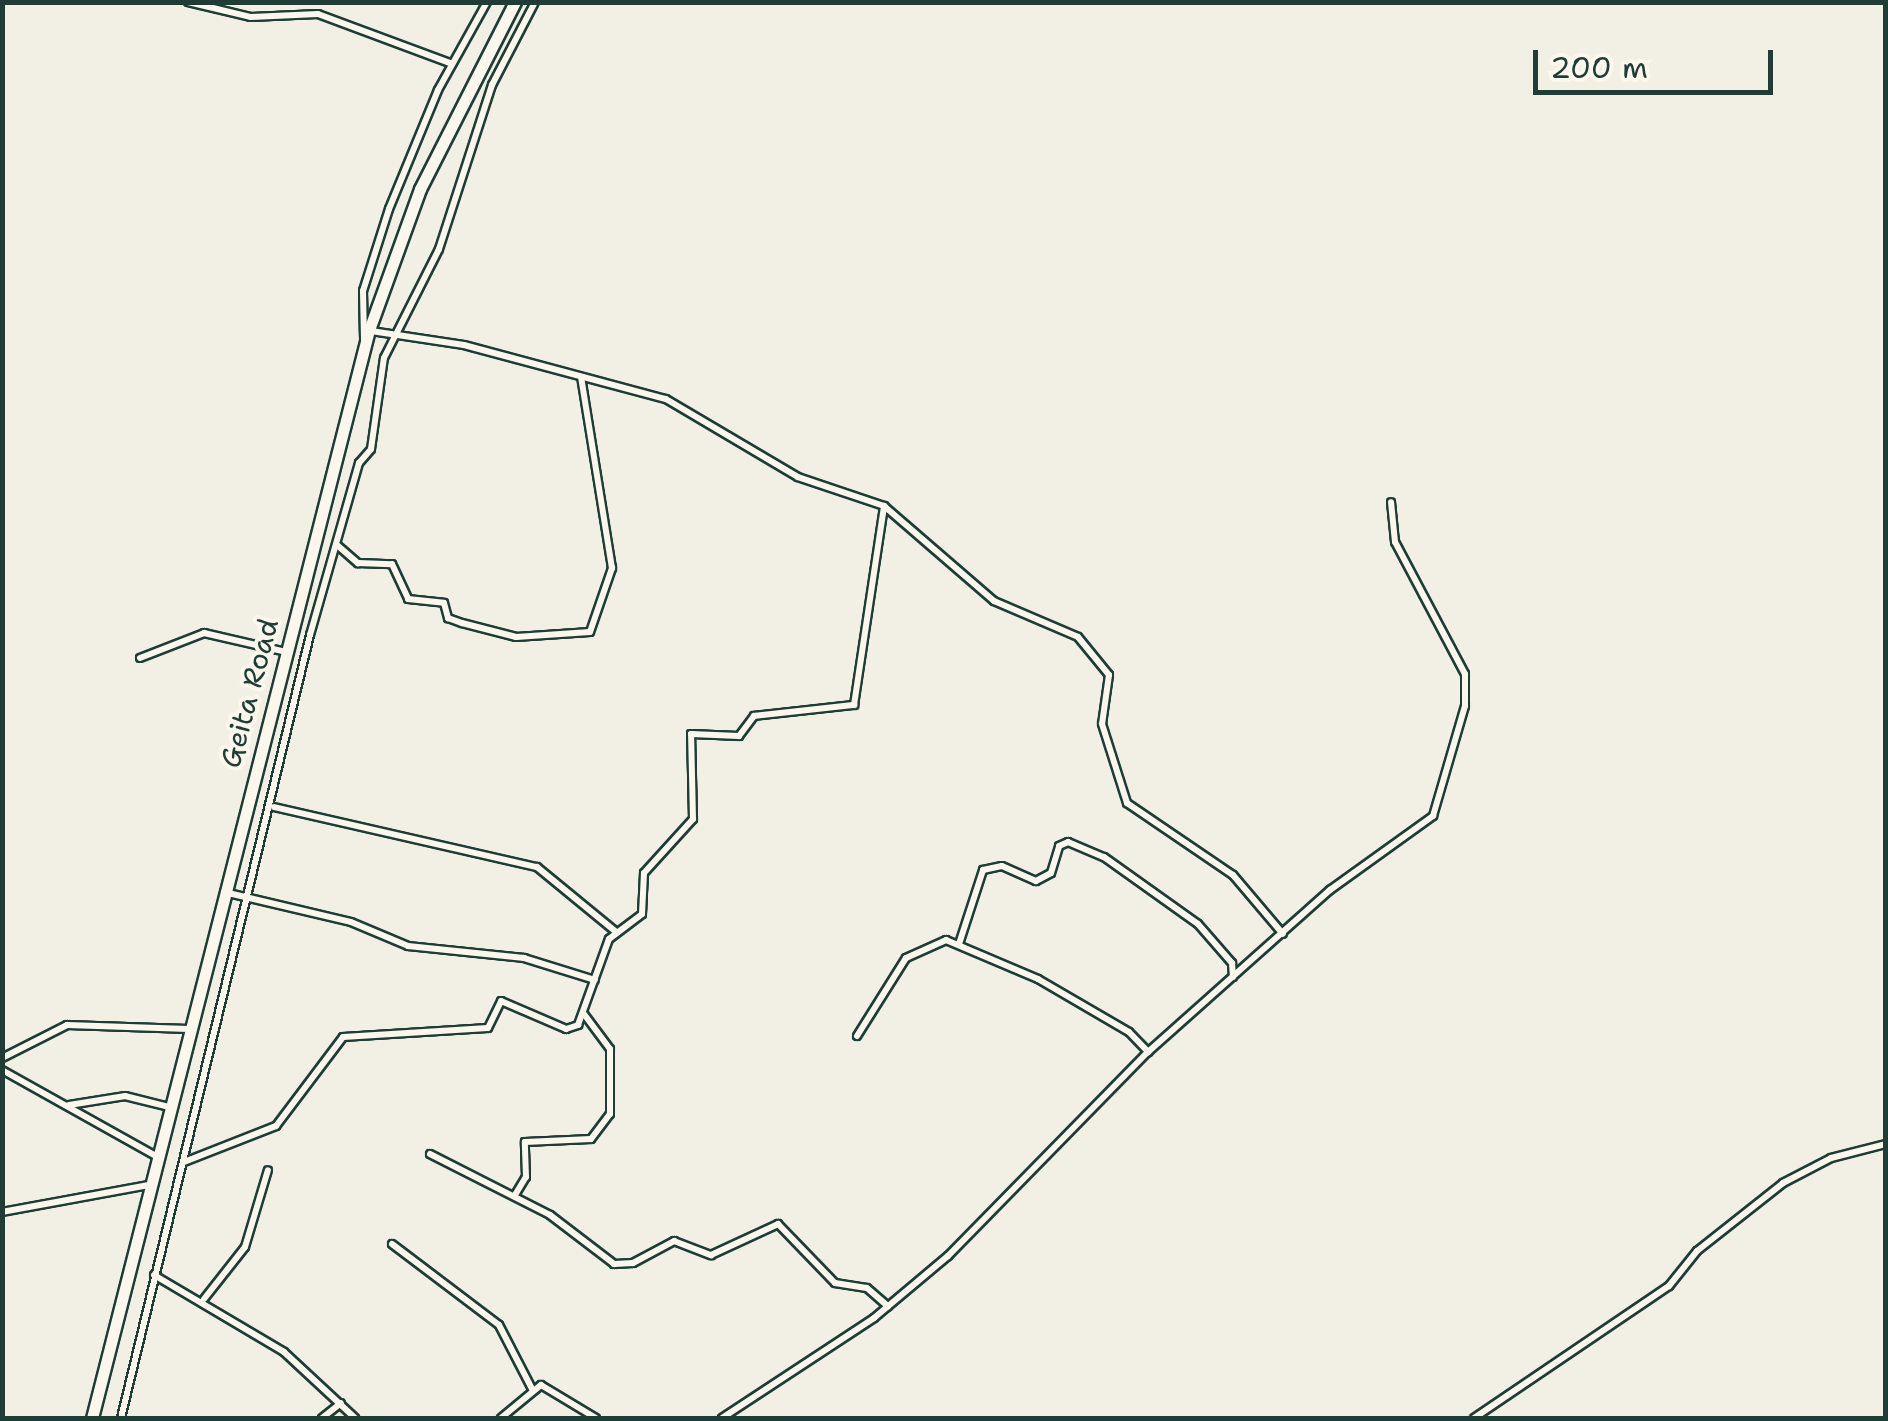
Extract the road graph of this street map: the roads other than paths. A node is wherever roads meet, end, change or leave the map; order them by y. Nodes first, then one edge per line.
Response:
1 (188, 2) edge
2 (487, 2) edge
3 (515, 2) edge
4 (535, 2) edge
5 (450, 63) junction
6 (370, 330) junction
7 (391, 336) junction
8 (366, 345) junction
9 (581, 376) junction
10 (1391, 502) dead end
11 (884, 506) junction
12 (336, 544) junction
13 (286, 652) junction
14 (140, 658) dead end
15 (274, 807) junction
16 (223, 892) junction
17 (248, 898) junction
18 (616, 932) junction
19 (1283, 934) junction
20 (958, 944) junction
21 (1233, 978) junction
22 (594, 980) junction
23 (584, 1014) junction
24 (188, 1029) junction
25 (857, 1036) dead end
26 (1148, 1052) junction
27 (2, 1058) edge
28 (2, 1070) edge
29 (68, 1105) junction
30 (169, 1107) junction
31 (1886, 1144) edge
32 (430, 1154) dead end
33 (156, 1156) junction
34 (183, 1162) junction
35 (268, 1170) dead end
36 (149, 1185) junction
37 (515, 1195) junction
38 (2, 1212) edge
39 (392, 1244) dead end
40 (154, 1274) junction
41 (204, 1299) junction
42 (888, 1306) junction
43 (532, 1389) junction
44 (342, 1404) junction
45 (92, 1418) edge
46 (121, 1418) edge
47 (322, 1418) edge
48 (355, 1418) edge
49 (502, 1418) edge
50 (596, 1418) edge
51 (722, 1418) edge
52 (1474, 1418) edge

1 - 5 street
2 - 5 street
3 - 6 highway, Geita Road
4 - 7 street
5 - 8 street
6 - 7 street
6 - 8 highway, Geita Road
7 - 9 street
7 - 12 street
8 - 13 highway, Geita Road
9 - 11 street
9 - 12 street
10 - 19 street
11 - 18 street
11 - 19 street
12 - 15 street
13 - 14 street
13 - 16 highway, Geita Road
15 - 17 street
15 - 18 street
16 - 17 street
16 - 24 highway, Geita Road
17 - 22 street
17 - 34 street
18 - 22 street
19 - 21 street
20 - 21 street
20 - 25 street
20 - 26 street
21 - 26 street
22 - 23 street
23 - 34 street
23 - 37 street
24 - 27 street
24 - 30 highway, Geita Road
26 - 42 street
28 - 29 street
29 - 30 street
29 - 33 street
30 - 33 highway, Geita Road
31 - 52 street
32 - 37 street
33 - 36 highway, Geita Road
34 - 40 street
35 - 41 street
36 - 38 street
36 - 45 highway, Geita Road
37 - 42 street
39 - 43 street
40 - 41 street
40 - 46 street
41 - 44 street
42 - 51 street
43 - 49 street
43 - 50 street
44 - 47 street
44 - 48 street

